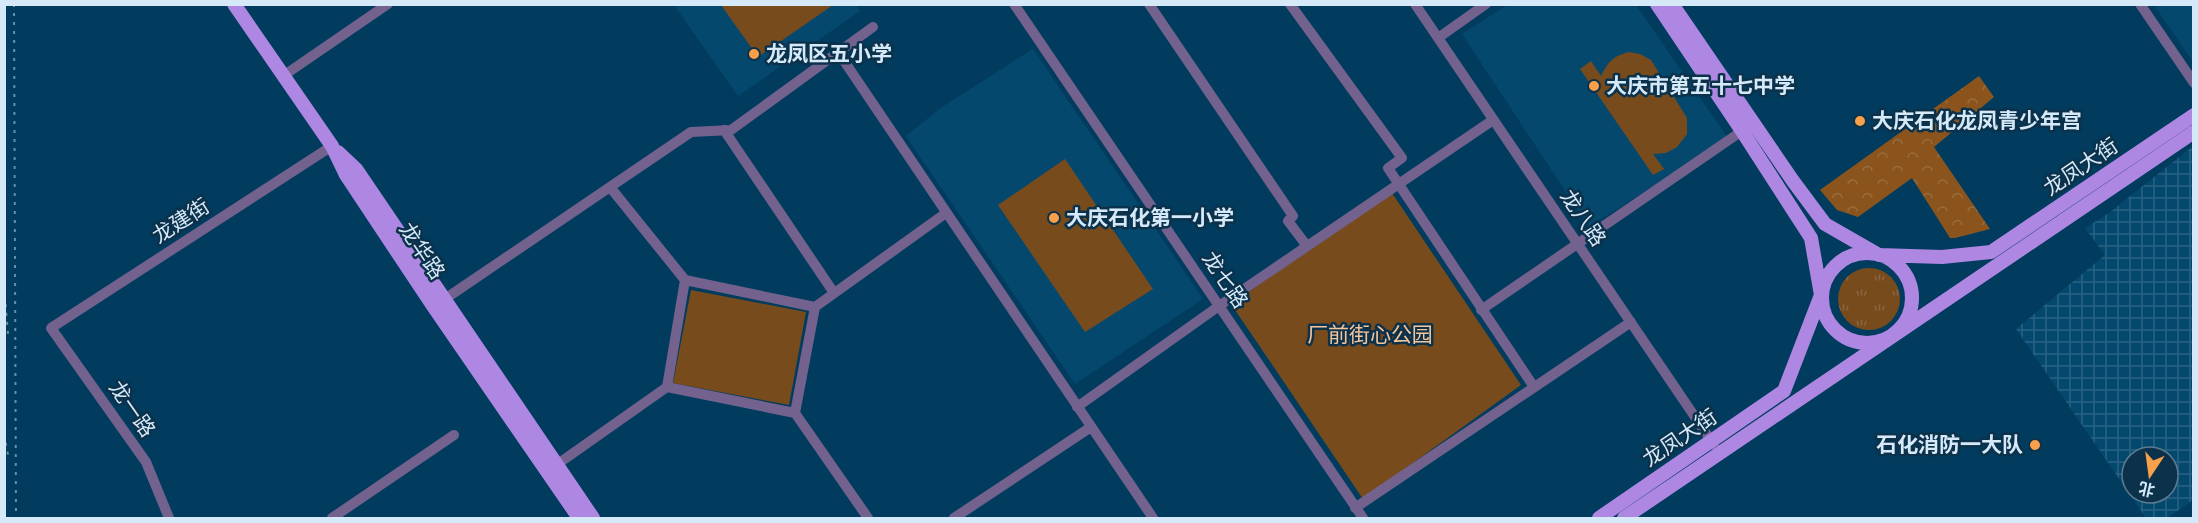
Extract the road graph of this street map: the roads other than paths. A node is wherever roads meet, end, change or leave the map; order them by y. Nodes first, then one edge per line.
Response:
1 (234, 4) edge
2 (388, 4) edge
3 (1014, 4) edge
4 (1149, 4) edge
5 (1290, 4) edge
6 (1415, 4) edge
7 (1486, 4) edge
8 (1657, 4) edge
9 (1672, 4) edge
10 (2140, 4) edge
11 (873, 27) dead end
12 (1438, 38) junction
13 (838, 52) junction
14 (284, 76) junction
15 (2193, 83) edge
16 (2193, 116) edge
17 (1493, 120) junction
18 (724, 130) junction
19 (1742, 131) junction
20 (2193, 132) edge
21 (332, 146) junction
22 (1399, 184) junction
23 (610, 187) junction
24 (946, 213) junction
25 (1578, 244) junction
26 (1307, 246) junction
27 (1880, 255) junction
28 (685, 280) junction
29 (834, 293) junction
30 (1821, 295) junction
31 (439, 303) junction
32 (1219, 306) junction
33 (815, 307) junction
34 (1480, 310) junction
35 (1631, 322) junction
36 (51, 328) joint
37 (1892, 336) junction
38 (667, 387) junction
39 (1534, 387) junction
40 (1788, 397) junction
41 (1077, 407) junction
42 (795, 413) junction
43 (1091, 427) junction
44 (454, 435) dead end
45 (1716, 447) junction
46 (552, 468) junction
47 (1355, 508) junction
48 (169, 519) edge
49 (332, 519) edge
50 (579, 519) edge
51 (593, 519) edge
52 (868, 519) edge
53 (954, 519) edge
54 (1153, 519) edge
55 (1363, 519) edge
56 (1599, 519) edge
57 (1624, 519) edge

1 - 14 main road, 龙华路
2 - 14 street
3 - 32 street, 龙七路
4 - 26 street
5 - 22 street
6 - 12 street, 龙八路
7 - 12 street
8 - 19 main road
9 - 27 main road
10 - 15 street
11 - 13 street
12 - 17 street, 龙八路
13 - 18 street
13 - 24 street
14 - 21 main road, 龙华路
16 - 27 main road, 龙凤大街
17 - 22 street
17 - 25 street, 龙八路
18 - 23 street
18 - 29 street
19 - 25 street
19 - 30 main road
20 - 37 main road, 龙凤大街
21 - 31 main road, 龙华路
21 - 36 street, 龙建街
22 - 26 street
22 - 34 street
23 - 28 street
23 - 31 street
24 - 29 street
24 - 41 street
25 - 34 street
25 - 35 street, 龙八路
26 - 32 street
27 - 30 main road
27 - 37 main road
28 - 33 street
28 - 38 street
29 - 33 street
30 - 37 main road
30 - 40 main road
31 - 46 main road, 龙华路
32 - 41 street
32 - 47 street, 龙七路
33 - 42 street
34 - 39 street
35 - 39 street
35 - 45 street, 龙八路
36 - 48 street, 龙一路
37 - 40 main road, 龙凤大街
38 - 42 street
38 - 46 street
39 - 47 street
40 - 45 main road, 龙凤大街
41 - 43 street
42 - 52 street
43 - 53 street
43 - 54 street
44 - 49 street
45 - 56 main road, 龙凤大街
45 - 57 main road, 龙凤大街
46 - 50 main road, 龙华路
46 - 51 main road
47 - 55 street, 龙七路

